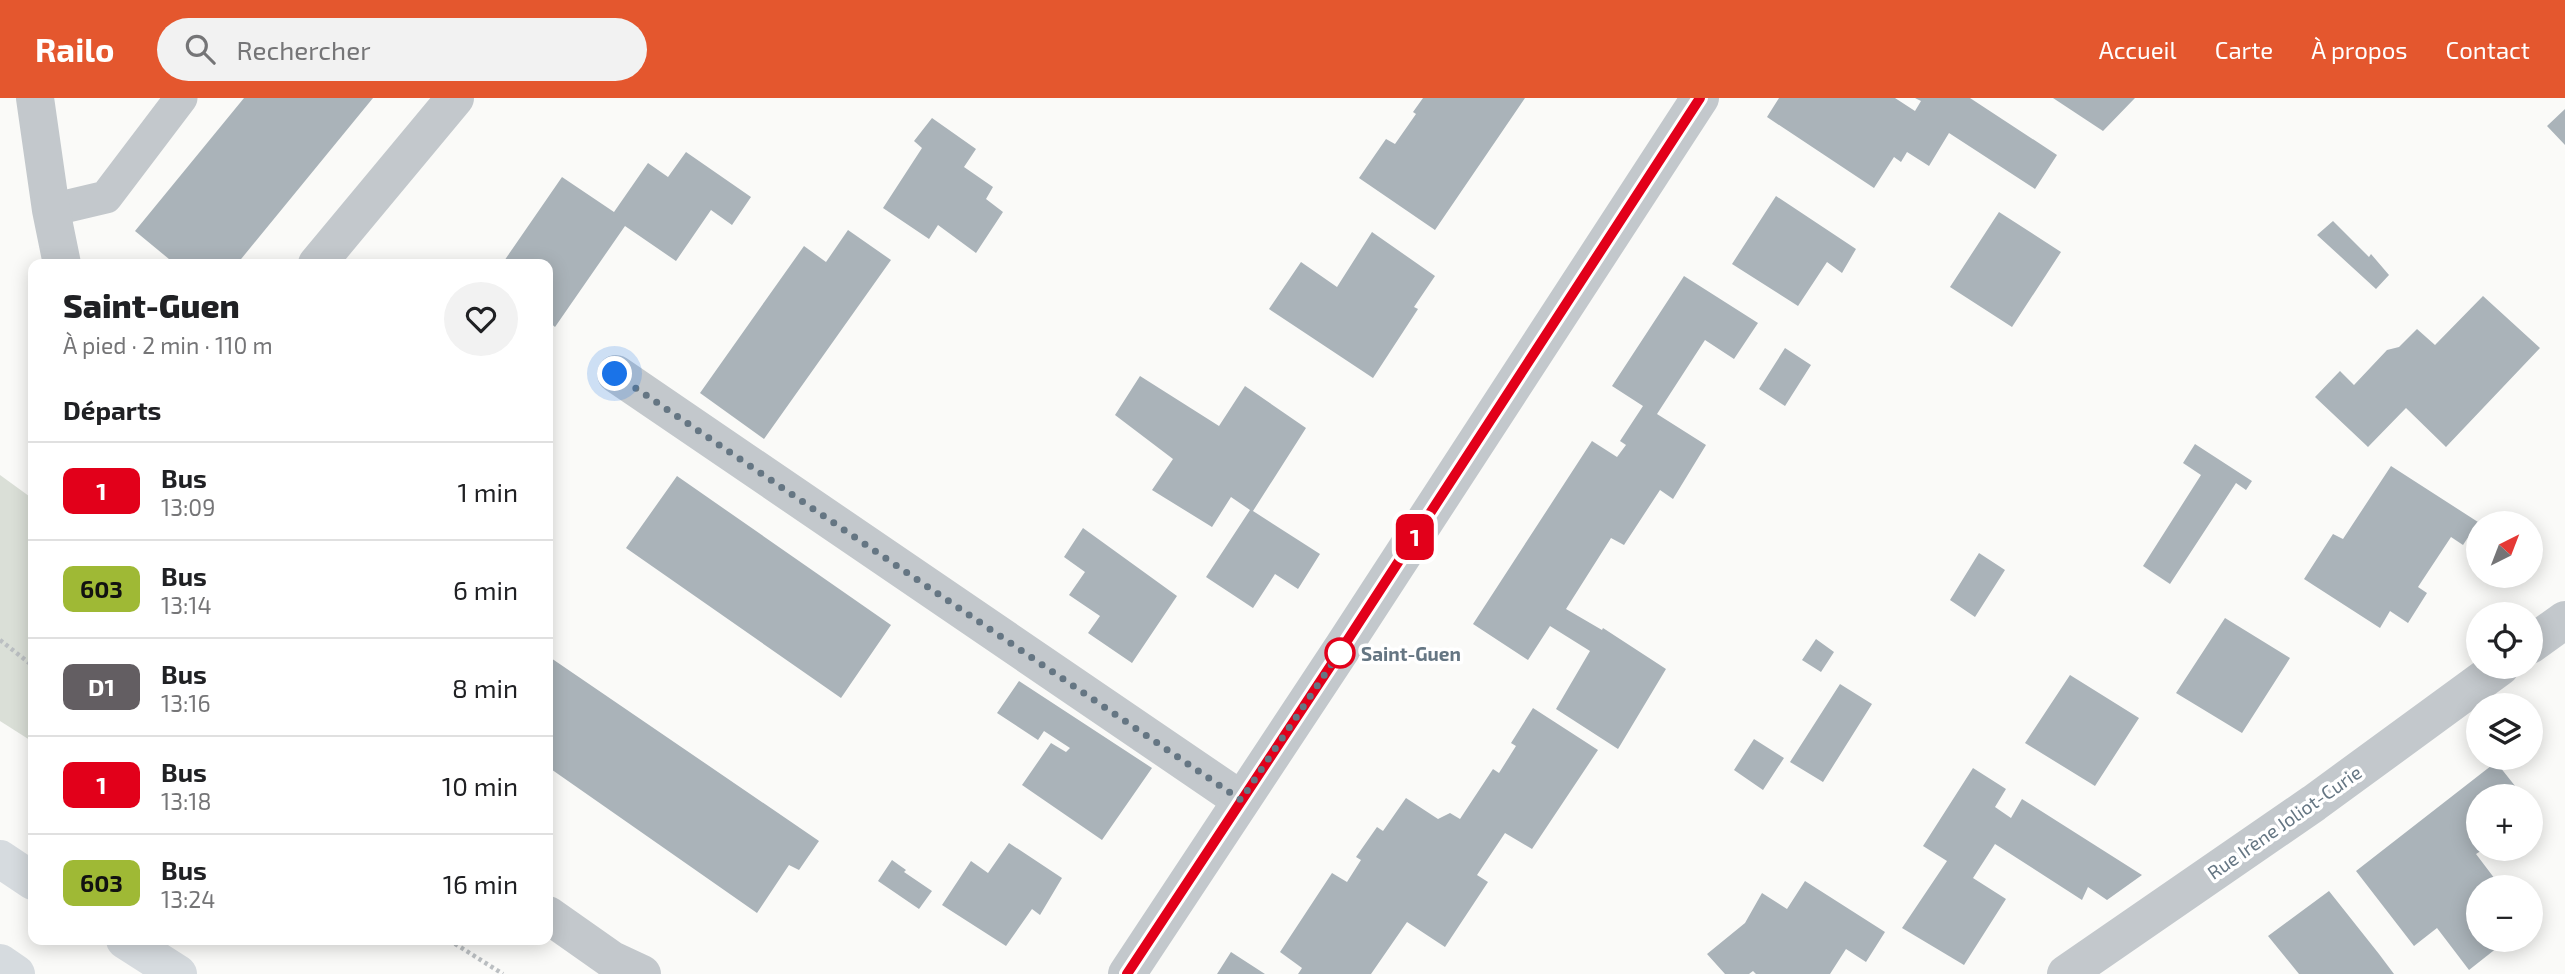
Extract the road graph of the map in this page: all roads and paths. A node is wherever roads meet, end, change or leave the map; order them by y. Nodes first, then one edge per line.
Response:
1 (36, 98) edge
2 (181, 98) edge
3 (455, 98) edge
4 (1700, 98) edge
5 (51, 210) junction
6 (61, 259) edge
7 (321, 259) edge
8 (615, 374) dead end
9 (2565, 620) edge
10 (2543, 636) edge
11 (0, 640) edge
12 (28, 662) edge
13 (2484, 679) edge
14 (1241, 800) junction
15 (0, 859) edge
16 (28, 878) edge
17 (553, 919) edge
18 (133, 945) edge
19 (457, 945) edge
20 (0, 963) edge
21 (16, 974) edge
22 (178, 974) edge
23 (503, 974) edge
24 (642, 974) edge
25 (1127, 974) edge
26 (2066, 974) edge

1 - 5 street
2 - 5 lane
3 - 7 street
4 - 14 street
5 - 6 street
8 - 14 street
9 - 10 street
11 - 12 path
13 - 26 street, Rue Irène Joliot-Curie
14 - 25 street
15 - 16 highway
17 - 24 street
18 - 22 highway
19 - 23 path
20 - 21 highway

